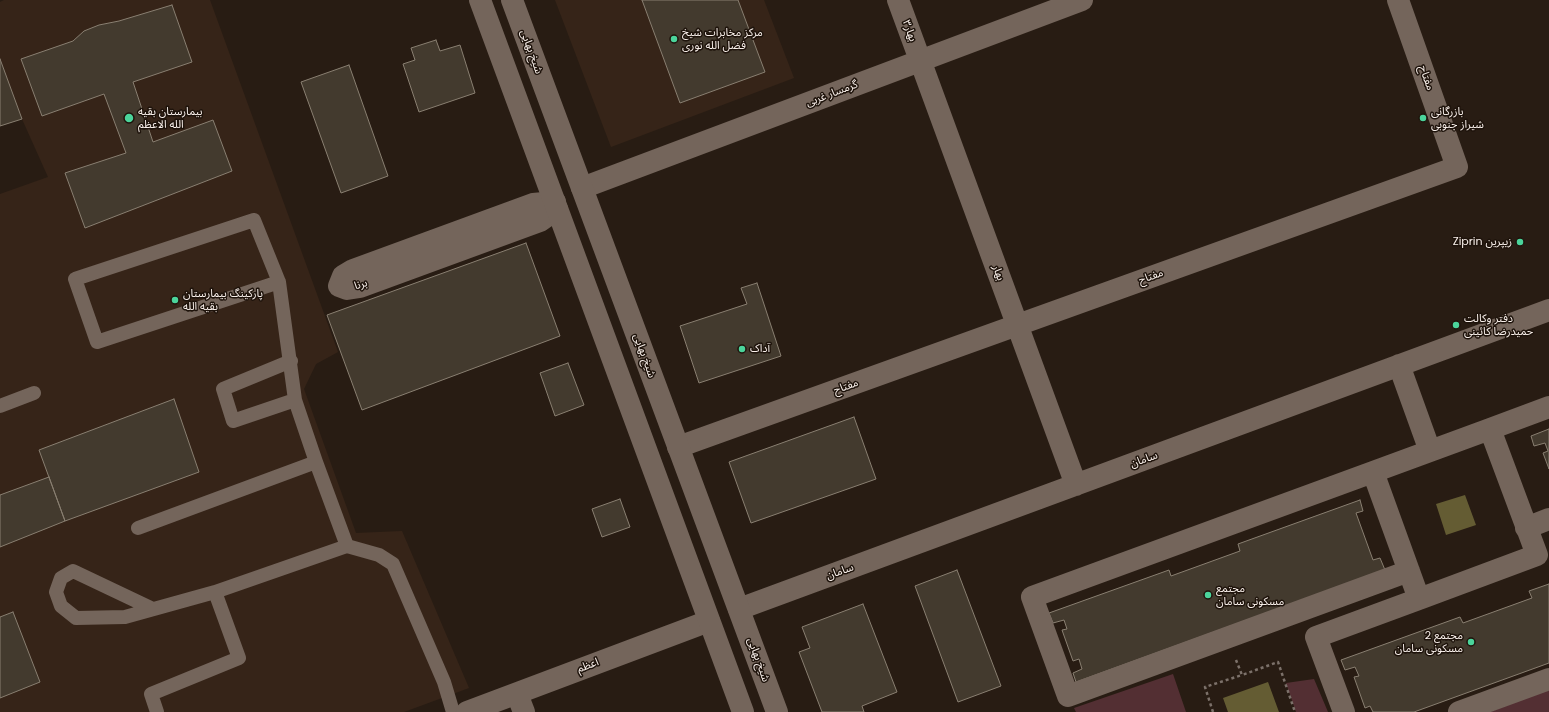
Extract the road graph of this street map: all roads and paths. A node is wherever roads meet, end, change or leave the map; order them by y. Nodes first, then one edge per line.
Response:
1 (480, 0) edge
2 (512, 0) edge
3 (898, 0) edge
4 (1082, 0) edge
5 (1398, 0) edge
6 (920, 61) junction
7 (582, 188) junction
8 (556, 205) junction
9 (279, 282) junction
10 (1549, 310) edge
11 (1018, 325) junction
12 (291, 361) junction
13 (1399, 365) junction
14 (34, 393) dead end
15 (296, 400) junction
16 (0, 406) edge
17 (1549, 408) edge
18 (1490, 429) junction
19 (678, 447) junction
20 (1430, 451) junction
21 (316, 462) junction
22 (1372, 472) junction
23 (1076, 485) junction
24 (1549, 519) edge
25 (138, 528) dead end
26 (1526, 528) junction
27 (347, 546) junction
28 (1543, 553) edge
29 (1409, 571) junction
30 (215, 592) junction
31 (1419, 599) junction
32 (153, 609) junction
33 (739, 609) junction
34 (709, 620) junction
35 (1227, 638) junction
36 (1242, 675) junction
37 (1549, 679) edge
38 (520, 703) edge
39 (157, 712) edge
40 (453, 712) edge
41 (467, 712) edge
42 (743, 712) edge
43 (777, 712) edge
44 (1213, 712) edge
45 (1295, 712) edge
46 (1344, 712) edge
47 (1459, 712) edge

1 - 8 street
2 - 7 street, شیخ بهایی
3 - 6 street, بهار۳
4 - 6 street, گرمسار غربی
5 - 11 street, مفتاح
6 - 7 street, گرمسار غربی
6 - 11 street, بهار
7 - 19 street, شیخ بهایی
8 - 8 street, برنا
8 - 34 street
9 - 9 lane
9 - 12 lane
10 - 13 street, سامان
11 - 19 street, مفتاح
11 - 23 street, بهار
12 - 15 lane
12 - 15 lane
13 - 20 street
13 - 23 street, سامان
14 - 16 lane
15 - 21 lane
17 - 18 street
18 - 20 street
18 - 26 street
19 - 33 street, شیخ بهایی
20 - 22 street
21 - 25 lane
21 - 27 lane
22 - 29 street
22 - 35 street
23 - 33 street, سامان
24 - 26 street
26 - 28 street
27 - 30 lane
27 - 40 lane
28 - 31 street
29 - 31 street
29 - 35 street
30 - 32 lane
30 - 39 lane
31 - 46 street
32 - 32 lane
33 - 34 street, سامان
33 - 43 street, شیخ بهایی
34 - 38 street, اعظم
34 - 42 street
35 - 36 path
36 - 44 path
36 - 45 path
37 - 47 street
38 - 41 street, اعظم

